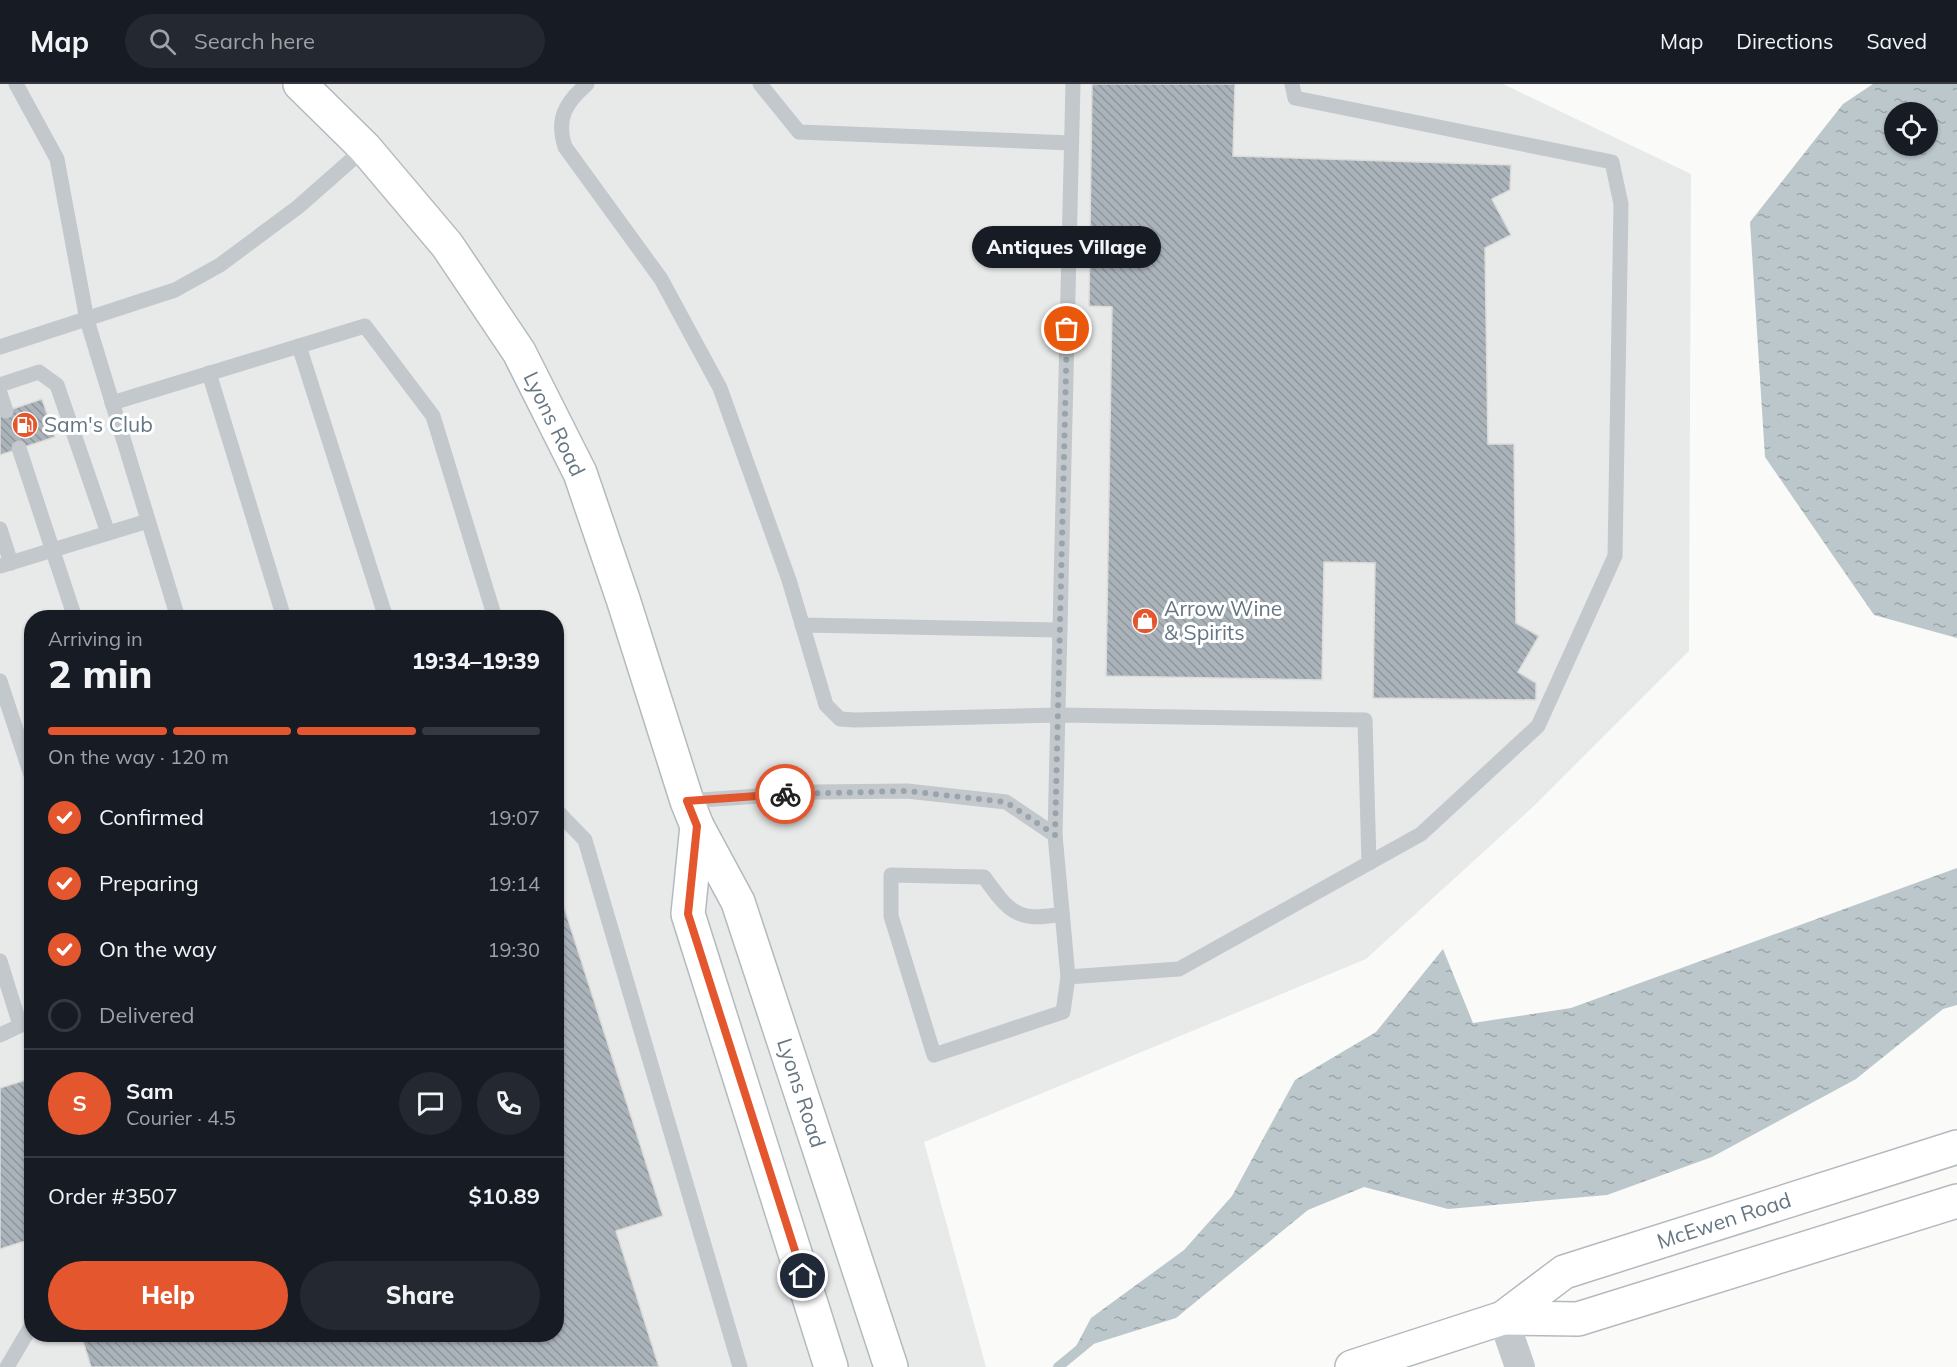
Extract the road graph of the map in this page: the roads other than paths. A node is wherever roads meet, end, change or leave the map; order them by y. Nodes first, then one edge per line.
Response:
1 (16, 84) edge
2 (300, 84) edge
3 (587, 84) edge
4 (760, 84) edge
5 (1072, 84) edge
6 (1292, 84) edge
7 (1071, 144) junction
8 (365, 148) junction
9 (87, 320) junction
10 (298, 346) junction
11 (0, 348) edge
12 (209, 373) junction
13 (0, 385) edge
14 (0, 393) edge
15 (112, 403) junction
16 (6, 411) dead end
17 (19, 448) dead end
18 (148, 520) junction
19 (0, 529) edge
20 (108, 533) junction
21 (52, 550) junction
22 (5, 565) edge
23 (72, 610) edge
24 (176, 610) edge
25 (282, 610) edge
26 (383, 610) edge
27 (493, 610) edge
28 (802, 625) junction
29 (1060, 630) junction
30 (0, 681) edge
31 (1058, 715) junction
32 (24, 754) edge
33 (692, 814) junction
34 (564, 818) edge
35 (1055, 835) junction
36 (1369, 864) junction
37 (1062, 914) junction
38 (0, 961) edge
39 (1068, 977) junction
40 (24, 1018) edge
41 (24, 1024) edge
42 (0, 1035) edge
43 (1957, 1147) edge
44 (1957, 1201) edge
45 (1503, 1318) junction
46 (24, 1338) edge
47 (7, 1367) edge
48 (740, 1367) edge
49 (831, 1367) edge
50 (891, 1367) edge
51 (1352, 1367) edge
52 (1521, 1367) edge

1 - 9 lane
2 - 8 street, Lyons Road
3 - 28 lane
4 - 7 lane
5 - 7 lane
6 - 36 lane
7 - 29 lane
8 - 9 lane
8 - 33 street, Lyons Road
9 - 11 lane
9 - 15 lane
10 - 12 lane
10 - 26 lane
10 - 27 lane
12 - 15 lane
12 - 25 lane
13 - 20 lane
14 - 16 lane
15 - 18 lane
17 - 21 lane
18 - 20 lane
18 - 24 lane
19 - 22 lane
20 - 21 lane
21 - 22 lane
21 - 23 lane
28 - 29 lane
28 - 31 lane
29 - 31 lane
30 - 32 lane
31 - 35 lane
31 - 36 lane
33 - 35 lane
33 - 49 street, Lyons Road
33 - 50 street, Lyons Road
34 - 48 lane
35 - 37 lane
36 - 39 lane
37 - 39 lane
37 - 39 lane
38 - 40 lane
41 - 42 lane
43 - 45 street, McEwen Road
44 - 45 street, McEwen Road
45 - 51 street, McEwen Road
45 - 52 street
46 - 47 lane

